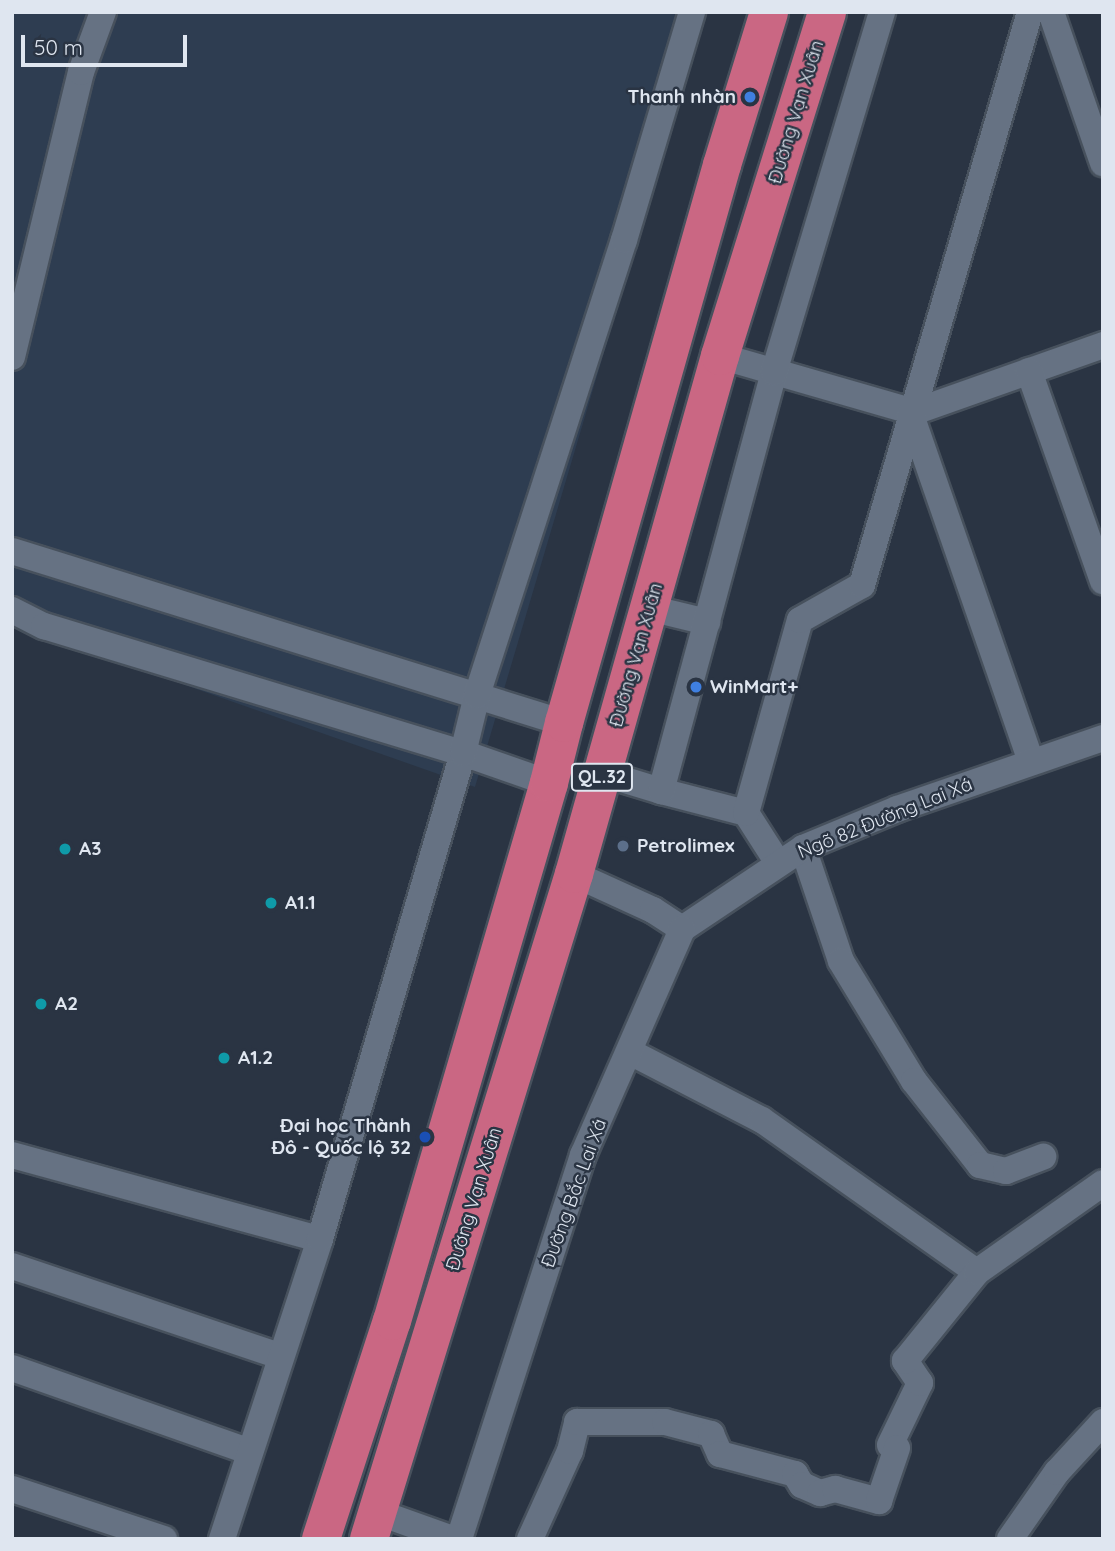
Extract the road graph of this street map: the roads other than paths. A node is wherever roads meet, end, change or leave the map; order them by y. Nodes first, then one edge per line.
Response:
1 (103, 12) edge
2 (692, 12) edge
3 (827, 12) edge
4 (882, 12) edge
5 (1030, 12) edge
6 (1051, 12) edge
7 (765, 27) edge
8 (814, 58) junction
9 (1103, 163) edge
10 (1103, 345) edge
11 (720, 356) junction
12 (12, 357) edge
13 (1028, 371) junction
14 (774, 372) junction
15 (913, 414) junction
16 (12, 551) edge
17 (1103, 581) edge
18 (649, 608) junction
19 (12, 610) edge
20 (707, 622) junction
21 (477, 695) junction
22 (564, 723) junction
23 (1103, 738) edge
24 (463, 753) junction
25 (1031, 762) junction
26 (603, 773) junction
27 (550, 783) junction
28 (662, 790) junction
29 (746, 813) junction
30 (803, 848) junction
31 (778, 863) junction
32 (574, 874) junction
33 (682, 929) junction
34 (629, 1052) junction
35 (12, 1155) edge
36 (1043, 1157) dead end
37 (1103, 1183) edge
38 (320, 1239) junction
39 (12, 1266) edge
40 (977, 1272) junction
41 (280, 1356) junction
42 (12, 1368) edge
43 (1103, 1422) edge
44 (250, 1452) junction
45 (12, 1489) edge
46 (373, 1526) edge
47 (164, 1539) edge
48 (222, 1539) edge
49 (321, 1539) edge
50 (453, 1539) edge
51 (459, 1539) edge
52 (530, 1539) edge
53 (1010, 1539) edge

1 - 12 street
2 - 21 street
3 - 8 highway, Đường Vạn Xuân / QL.32
4 - 14 street
5 - 15 street
6 - 9 street
7 - 8 highway
7 - 22 highway, QL.32
8 - 11 highway, Đường Vạn Xuân / QL.32
10 - 13 street
11 - 14 street
11 - 18 highway, Đường Vạn Xuân / QL.32
13 - 15 street
13 - 17 street
14 - 15 street
14 - 20 street
15 - 25 street
15 - 29 street
16 - 21 street
18 - 20 street
18 - 26 highway, Đường Vạn Xuân / QL.32
19 - 24 street
20 - 28 street
21 - 22 street
21 - 24 street
22 - 27 highway, QL.32
23 - 25 street, Ngõ 82 Đường Lai Xá
24 - 27 street
24 - 38 street
25 - 30 street, Ngõ 82 Đường Lai Xá
26 - 28 street
26 - 32 highway, Đường Vạn Xuân / QL.32
27 - 49 highway, QL.32
28 - 29 street
29 - 31 street
30 - 31 street, Ngõ 82 Đường Lai Xá
30 - 36 street
31 - 33 street, Ngõ 82 Đường Lai Xá
32 - 33 street
32 - 46 highway, Đường Vạn Xuân / QL.32
33 - 34 street, Đường Bắc Lai Xá
34 - 40 street
34 - 51 street, Đường Bắc Lai Xá
35 - 38 street
37 - 40 street
38 - 41 street
39 - 41 street
40 - 52 street
41 - 44 street
42 - 44 street
43 - 53 street
44 - 48 street
45 - 47 street
46 - 50 street

